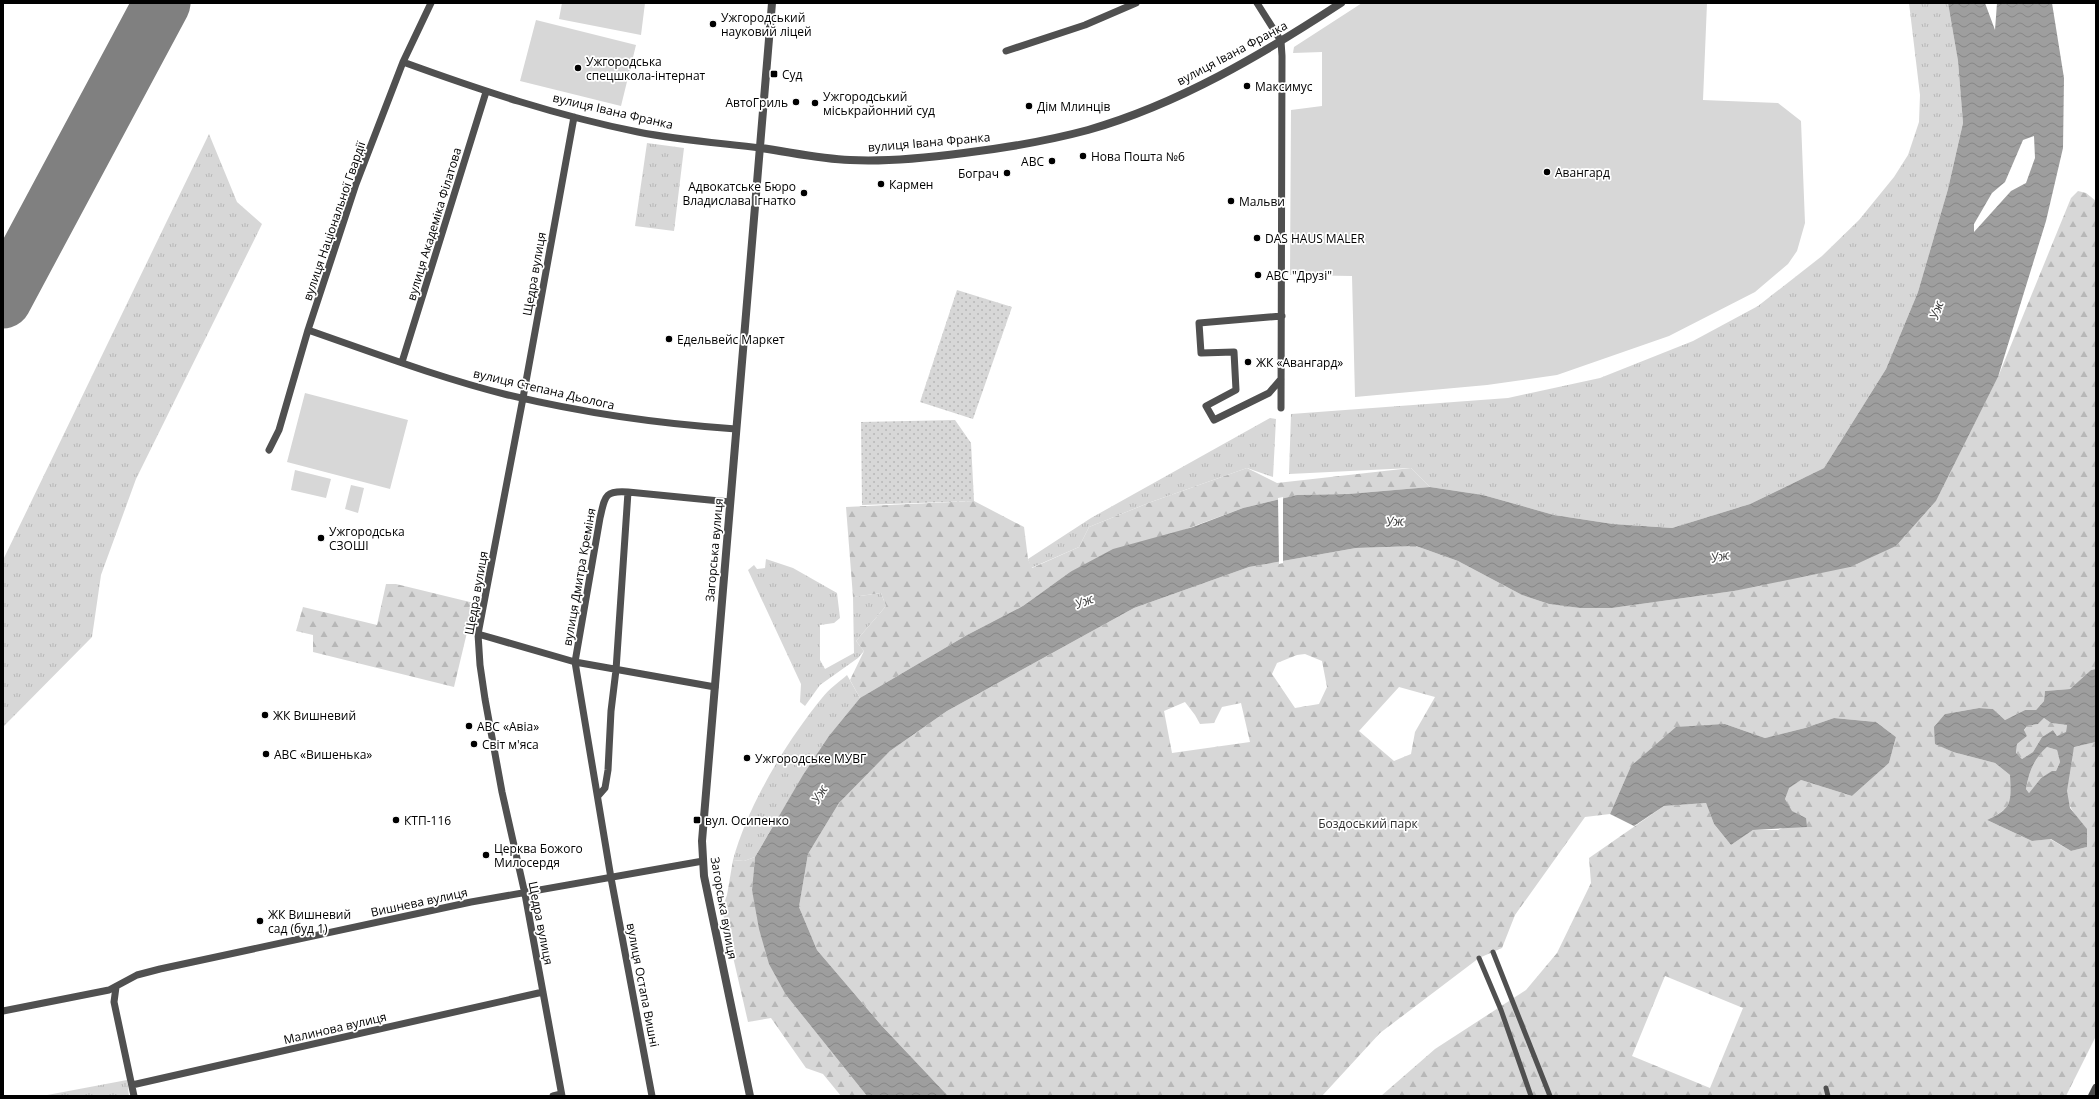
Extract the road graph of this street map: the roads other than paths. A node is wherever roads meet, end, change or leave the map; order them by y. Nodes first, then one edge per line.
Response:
1 (431, 3) edge
2 (772, 3) edge
3 (1136, 3) edge
4 (1257, 3) edge
5 (1341, 3) edge
6 (1281, 41) junction
7 (1006, 51) dead end
8 (403, 62) junction
9 (486, 92) junction
10 (574, 117) junction
11 (761, 148) junction
12 (1282, 316) junction
13 (308, 330) junction
14 (402, 362) junction
15 (1282, 378) junction
16 (523, 398) junction
17 (1281, 408) dead end
18 (736, 429) junction
19 (270, 450) dead end
20 (628, 492) junction
21 (730, 502) junction
22 (478, 634) junction
23 (574, 662) junction
24 (616, 670) junction
25 (715, 687) junction
26 (598, 796) junction
27 (703, 861) junction
28 (611, 878) junction
29 (525, 894) junction
30 (1493, 952) dead end
31 (1480, 958) dead end
32 (116, 987) junction
33 (543, 992) junction
34 (3, 1011) edge
35 (132, 1085) junction
36 (1826, 1088) dead end
37 (2096, 1088) edge
38 (561, 1095) edge
39 (134, 1096) edge
40 (553, 1096) edge
41 (652, 1096) edge
42 (750, 1096) edge
43 (1531, 1096) edge
44 (1550, 1096) edge
45 (1828, 1096) edge
46 (2092, 1096) edge

1 - 8 street, вулиця Національної Гвардії
2 - 11 street, Загорська вулиця
3 - 7 street
4 - 6 street
5 - 6 street, вулиця Івана Франка
6 - 11 street, вулиця Івана Франка
6 - 12 street
8 - 9 street, вулиця Івана Франка
8 - 13 street, вулиця Національної Гвардії
9 - 10 street, вулиця Івана Франка
9 - 14 street, вулиця Академіка Філатова
10 - 11 street, вулиця Івана Франка
10 - 16 street, Щедра вулиця
11 - 18 street, Загорська вулиця
12 - 15 street
12 - 15 street
13 - 14 street, вулиця Степана Дьолога
13 - 19 street, вулиця Національної Гвардії
14 - 16 street, вулиця Степана Дьолога
15 - 17 street
16 - 18 street, вулиця Степана Дьолога
16 - 22 street, Щедра вулиця
18 - 21 street, Загорська вулиця
20 - 21 street, вулиця Дмитра Креміня
20 - 23 street, вулиця Дмитра Креміня
20 - 24 street
21 - 25 street, Загорська вулиця
22 - 23 street
22 - 29 street, Щедра вулиця
23 - 24 street
23 - 26 street, вулиця Остапа Вишні
24 - 25 street
24 - 26 street
25 - 27 street, Загорська вулиця
26 - 28 street, вулиця Остапа Вишні
27 - 28 street, Вишнева вулиця
27 - 42 street, Загорська вулиця
28 - 29 street, Вишнева вулиця
28 - 41 street, вулиця Остапа Вишні
29 - 32 street, Вишнева вулиця
29 - 33 street, Щедра вулиця
30 - 44 street
31 - 43 street
32 - 34 street, Вишнева вулиця
32 - 35 street
33 - 35 street, Малинова вулиця
33 - 38 street, Щедра вулиця
35 - 39 street
36 - 45 street
37 - 46 street
38 - 40 street

